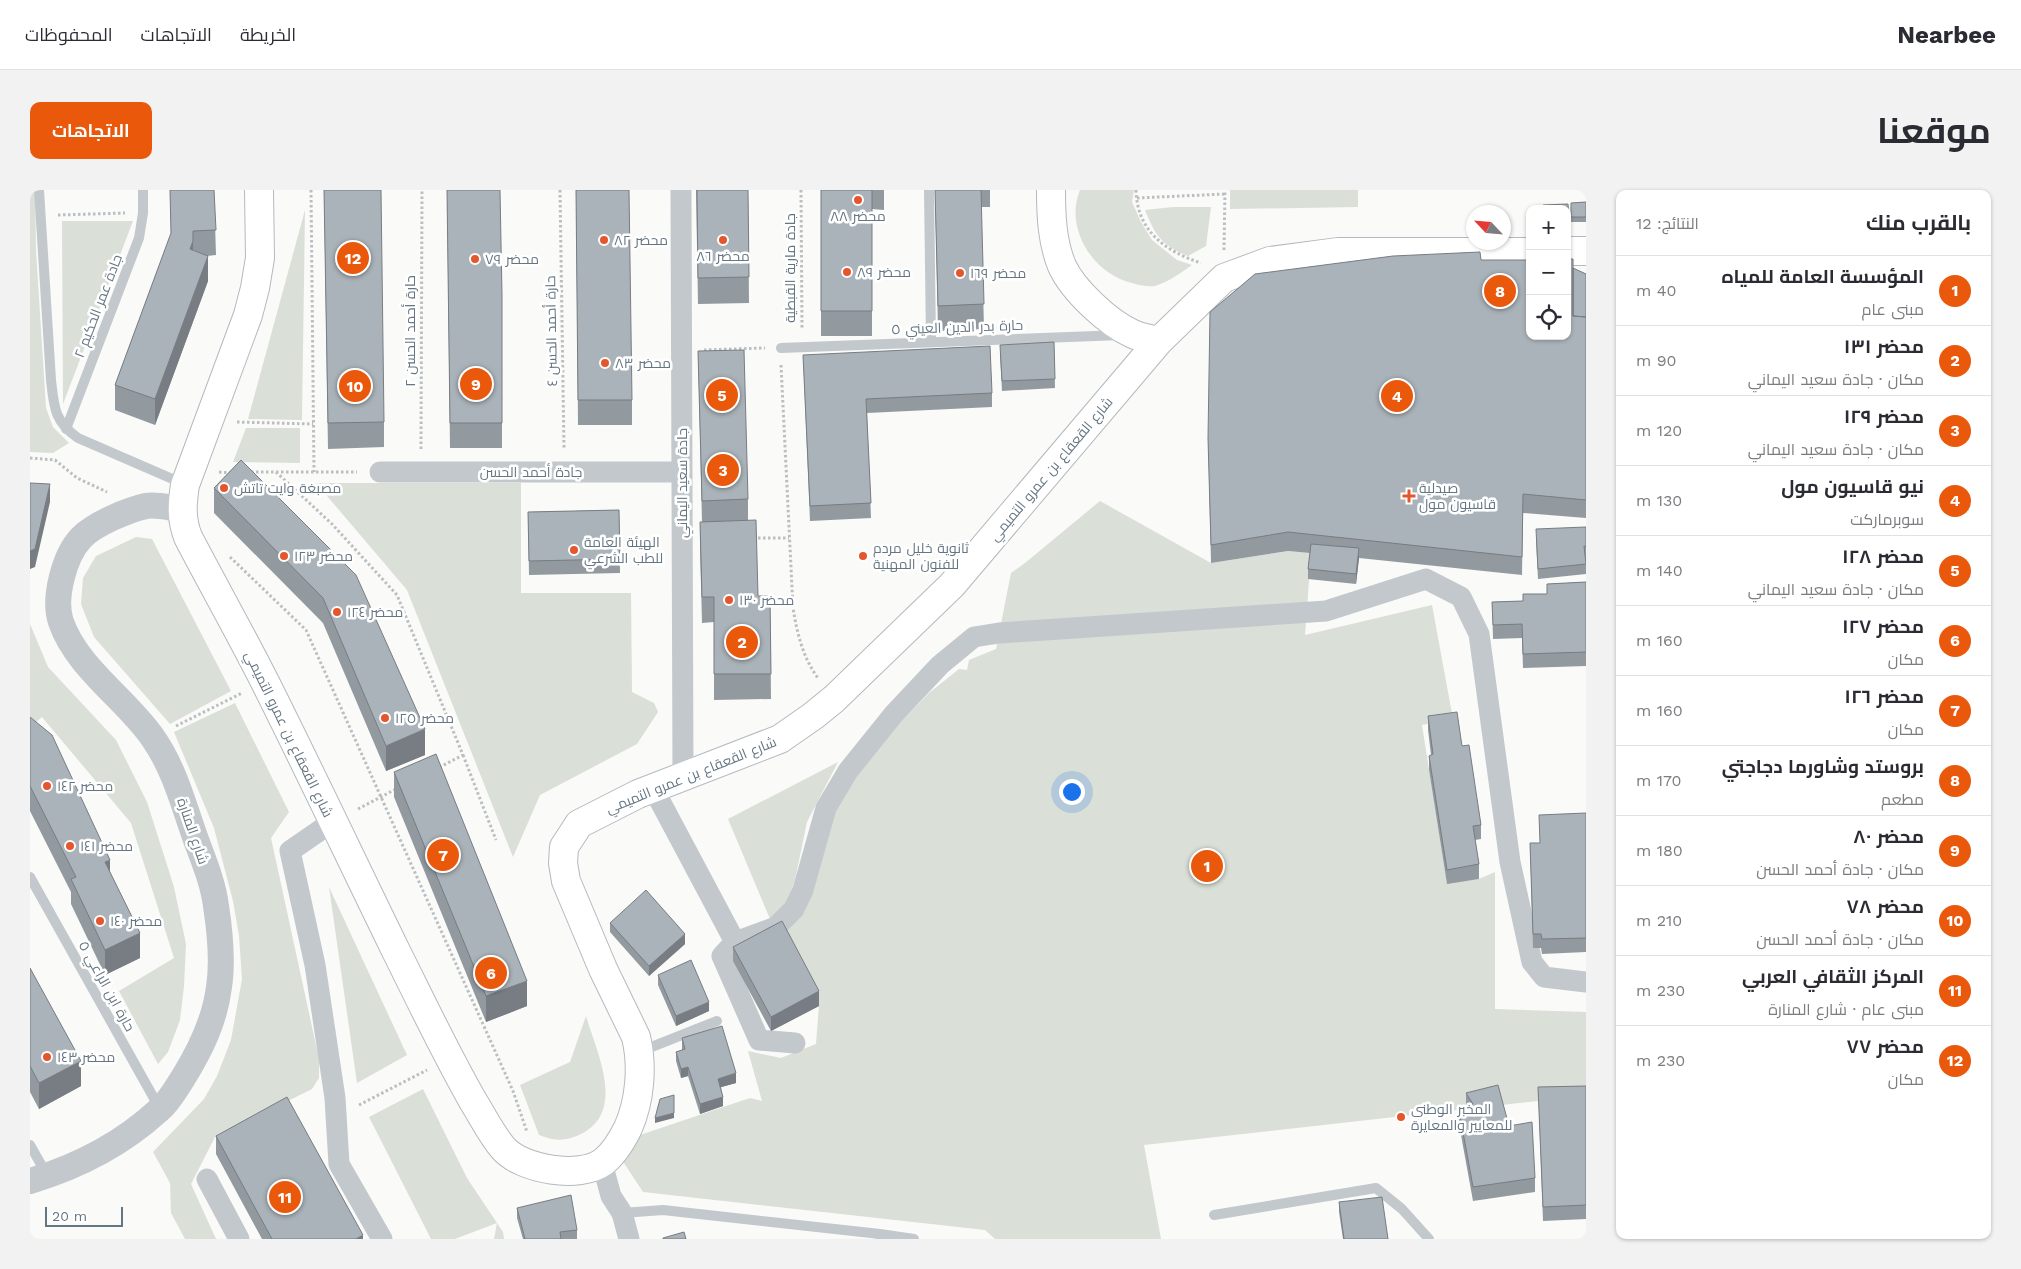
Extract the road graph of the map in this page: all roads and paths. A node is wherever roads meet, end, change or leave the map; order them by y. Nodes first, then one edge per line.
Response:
1 (39, 190) edge
2 (143, 190) edge
3 (259, 190) edge
4 (310, 190) edge
5 (422, 190) edge
6 (560, 190) edge
7 (681, 190) edge
8 (801, 190) edge
9 (929, 190) edge
10 (1051, 190) edge
11 (1136, 190) edge
12 (1225, 192) edge
13 (1137, 198) junction
14 (143, 212) junction
15 (40, 216) junction
16 (1586, 251) edge
17 (1526, 252) edge
18 (1571, 252) edge
19 (1224, 278) junction
20 (1146, 338) junction
21 (931, 342) junction
22 (802, 347) junction
23 (781, 348) junction
24 (682, 351) junction
25 (209, 422) junction
26 (313, 424) junction
27 (66, 429) junction
28 (30, 458) edge
29 (240, 472) edge
30 (248, 472) edge
31 (276, 472) junction
32 (314, 472) junction
33 (380, 472) joint
34 (420, 472) junction
35 (564, 472) junction
36 (682, 472) junction
37 (77, 478) dead end
38 (185, 488) junction
39 (750, 538) edge
40 (789, 538) junction
41 (230, 556) dead end
42 (236, 695) dead end
43 (834, 699) junction
44 (153, 737) junction
45 (463, 755) junction
46 (437, 768) edge
47 (683, 776) junction
48 (403, 786) edge
49 (653, 788) junction
50 (382, 796) junction
51 (332, 822) junction
52 (496, 840) dead end
53 (30, 877) edge
54 (735, 942) junction
55 (1586, 982) edge
56 (717, 1021) dead end
57 (795, 1043) dead end
58 (638, 1053) junction
59 (450, 1058) junction
60 (161, 1110) junction
61 (336, 1117) junction
62 (30, 1145) edge
63 (602, 1163) junction
64 (539, 1168) junction
65 (39, 1178) edge
66 (207, 1179) dead end
67 (622, 1213) junction
68 (1214, 1215) dead end
69 (880, 1236) edge
70 (239, 1239) edge
71 (382, 1239) edge
72 (628, 1239) edge
73 (914, 1239) edge
74 (1428, 1239) edge

1 - 15 lane
2 - 14 lane, جادة عمر الحكيم ٢
3 - 25 main road
4 - 26 path
5 - 34 path, حارة أحمد الحسن ٢
6 - 35 path, حارة أحمد الحسن ٤
7 - 24 street, جادة سعيد اليماني
8 - 22 path, جادة مارية القبطية
9 - 21 lane
10 - 20 main road
11 - 13 path
12 - 13 path
12 - 19 path
13 - 19 path
14 - 15 path
14 - 27 lane, جادة عمر الحكيم ٢
15 - 27 lane
16 - 18 main road
17 - 19 main road, شارع القعقاع بن عمرو التميمي
19 - 20 main road, شارع القعقاع بن عمرو التميمي
20 - 21 lane, حارة بدر الدين العيني ٥
20 - 43 main road, شارع القعقاع بن عمرو التميمي
21 - 22 lane, حارة بدر الدين العيني ٥
22 - 23 lane, حارة بدر الدين العيني ٥
23 - 24 path
23 - 40 path
24 - 36 street, جادة سعيد اليماني
25 - 26 path
25 - 38 main road
26 - 32 path
27 - 38 lane
28 - 37 path
29 - 38 path
30 - 31 path
31 - 32 path
31 - 45 path
32 - 33 path
33 - 34 street, جادة أحمد الحسن
34 - 35 street, جادة أحمد الحسن
35 - 36 street, جادة أحمد الحسن
36 - 47 street, جادة سعيد اليماني
38 - 44 street, شارع المنارة
38 - 51 main road, شارع القعقاع بن عمرو التميمي
39 - 40 path
40 - 43 path
41 - 50 path
42 - 44 path
43 - 47 main road, شارع القعقاع بن عمرو التميمي
44 - 60 street, شارع المنارة
45 - 46 path
45 - 52 path
47 - 49 main road, شارع القعقاع بن عمرو التميمي
48 - 50 path
49 - 54 street
49 - 58 main road, شارع القعقاع بن عمرو التميمي
50 - 51 path
50 - 64 path
51 - 59 main road, شارع القعقاع بن عمرو التميمي
51 - 61 street
53 - 60 lane, حارة ابن الراعي ٥
54 - 55 street
54 - 57 street
56 - 58 lane
58 - 63 main road, شارع القعقاع بن عمرو التميمي
59 - 61 path
59 - 64 main road, شارع القعقاع بن عمرو التميمي
60 - 65 street, شارع المنارة
61 - 71 street
62 - 65 lane
63 - 64 main road, شارع القعقاع بن عمرو التميمي
63 - 67 street
66 - 70 street
67 - 69 lane
67 - 72 street
68 - 74 lane
69 - 73 lane

